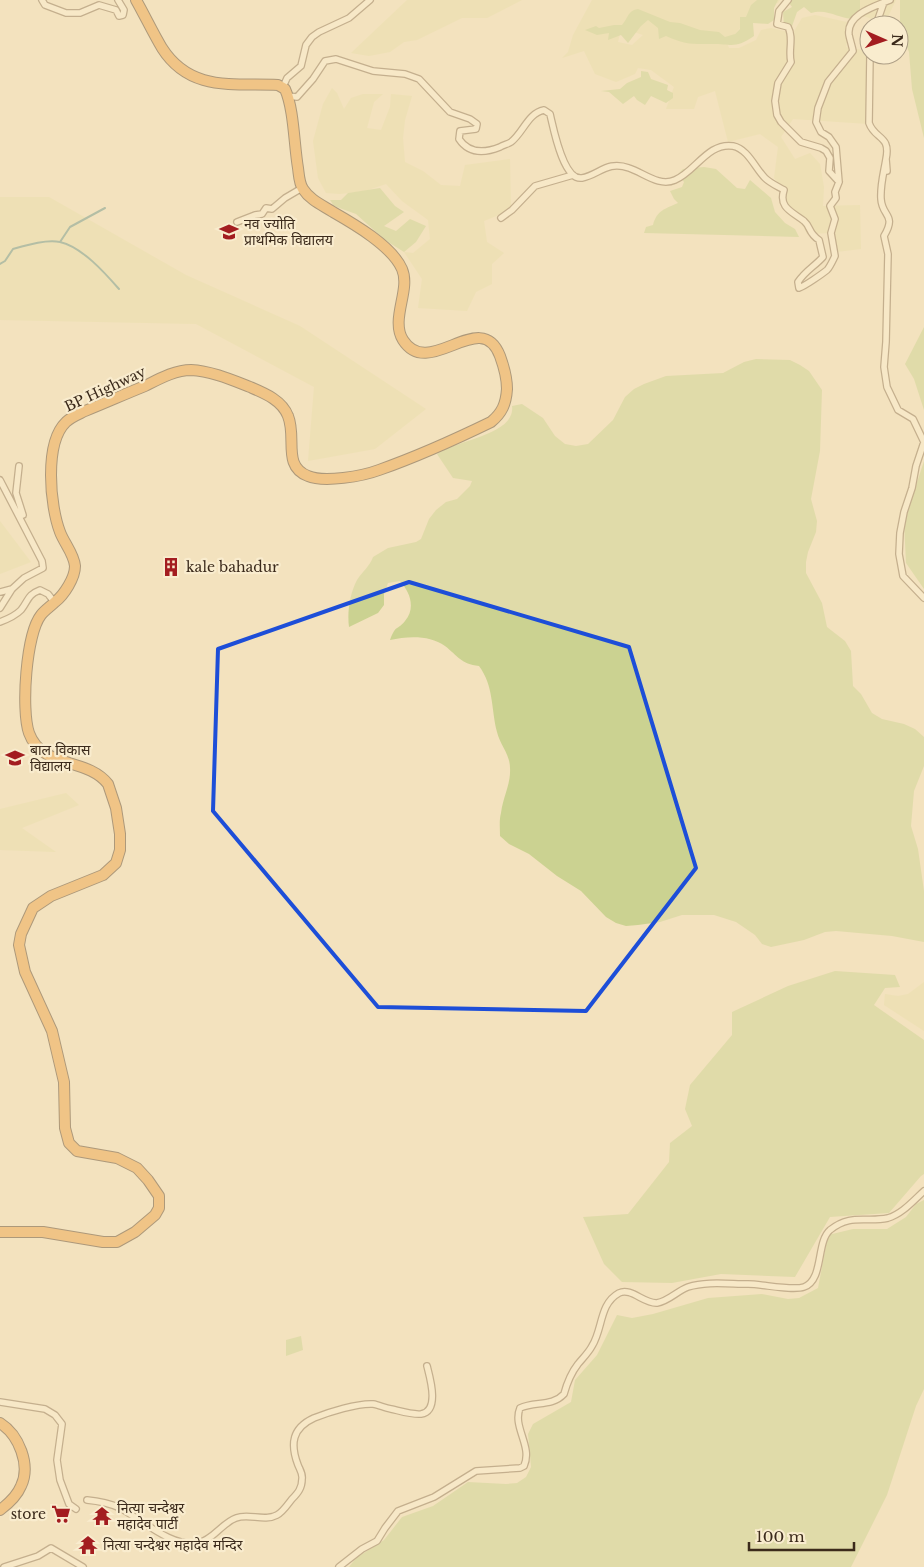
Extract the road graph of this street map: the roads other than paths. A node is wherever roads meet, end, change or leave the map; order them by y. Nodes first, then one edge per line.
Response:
1 (42, 0) edge
2 (118, 0) edge
3 (136, 0) edge
4 (370, 0) edge
5 (788, 0) edge
6 (887, 1) edge
7 (881, 15) edge
8 (870, 65) edge
9 (285, 91) junction
10 (886, 159) junction
11 (887, 171) dead end
12 (573, 175) junction
13 (839, 182) junction
14 (302, 188) junction
15 (501, 218) dead end
16 (238, 222) dead end
17 (19, 466) dead end
18 (0, 480) edge
19 (34, 548) junction
20 (12, 590) junction
21 (0, 592) edge
22 (924, 598) edge
23 (54, 603) junction
24 (0, 608) edge
25 (0, 622) edge
26 (924, 1191) edge
27 (0, 1232) edge
28 (427, 1366) dead end
29 (0, 1402) edge
30 (0, 1422) edge
31 (87, 1500) dead end
32 (76, 1509) dead end
33 (0, 1510) edge
34 (4, 1567) edge
35 (84, 1567) edge
36 (339, 1567) edge

1 - 2 street
3 - 9 highway
4 - 9 street
5 - 13 street
6 - 7 street
6 - 13 street
8 - 10 street
9 - 12 street
9 - 14 highway
10 - 11 street
10 - 22 street
12 - 13 street
12 - 15 street
14 - 16 street
14 - 23 highway, BP Highway
17 - 19 street
18 - 19 street
19 - 20 street
20 - 21 street
20 - 24 street
23 - 25 street
23 - 27 highway, BP Highway
26 - 36 street
28 - 31 street
29 - 32 street
30 - 33 highway
34 - 35 street

